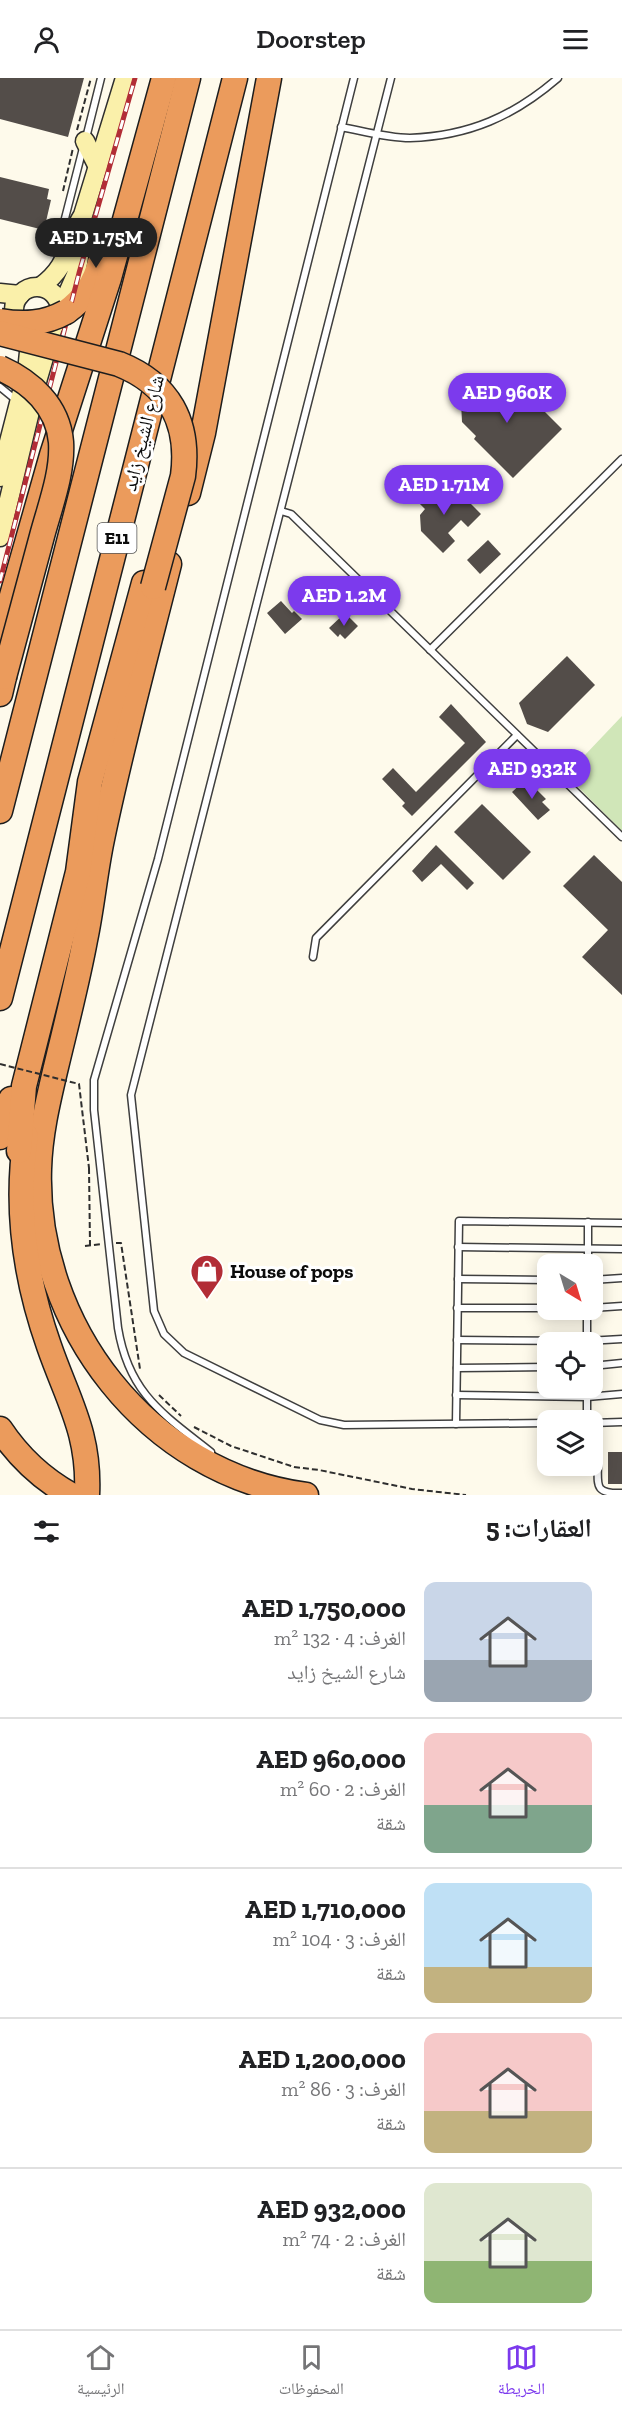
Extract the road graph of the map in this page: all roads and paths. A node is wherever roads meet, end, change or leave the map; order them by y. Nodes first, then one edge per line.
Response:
1 (101, 78) edge
2 (125, 78) edge
3 (151, 78) edge
4 (164, 78) edge
5 (188, 78) edge
6 (235, 78) edge
7 (269, 78) edge
8 (354, 78) edge
9 (391, 78) edge
10 (558, 78) edge
11 (341, 127) junction
12 (377, 134) junction
13 (85, 141) junction
14 (98, 167) junction
15 (83, 215) junction
16 (70, 250) junction
17 (40, 287) junction
18 (0, 293) edge
19 (20, 295) junction
20 (60, 317) junction
21 (4, 320) edge
22 (31, 332) junction
23 (0, 346) edge
24 (0, 368) edge
25 (0, 387) edge
26 (19, 402) junction
27 (3, 455) edge
28 (622, 459) edge
29 (0, 477) edge
30 (280, 511) junction
31 (0, 537) edge
32 (149, 585) junction
33 (0, 638) edge
34 (430, 650) junction
35 (2, 685) edge
36 (517, 735) junction
37 (0, 811) edge
38 (93, 835) junction
39 (622, 837) edge
40 (313, 957) dead end
41 (0, 998) edge
42 (0, 1064) edge
43 (0, 1137) edge
44 (588, 1222) junction
45 (622, 1223) edge
46 (109, 1244) junction
47 (90, 1245) junction
48 (85, 1246) dead end
49 (458, 1247) junction
50 (622, 1249) edge
51 (588, 1250) junction
52 (588, 1254) edge
53 (622, 1278) edge
54 (458, 1279) junction
55 (603, 1279) edge
56 (537, 1280) edge
57 (622, 1306) edge
58 (603, 1307) edge
59 (457, 1308) junction
60 (537, 1308) edge
61 (622, 1339) edge
62 (457, 1340) junction
63 (537, 1341) edge
64 (603, 1341) edge
65 (622, 1364) edge
66 (603, 1365) edge
67 (537, 1367) edge
68 (456, 1368) junction
69 (141, 1373) dead end
70 (154, 1391) dead end
71 (622, 1394) edge
72 (456, 1395) junction
73 (603, 1395) edge
74 (537, 1396) edge
75 (185, 1420) dead end
76 (622, 1422) edge
77 (537, 1423) edge
78 (603, 1423) edge
79 (456, 1424) junction
80 (192, 1427) dead end
81 (0, 1429) edge
82 (221, 1458) dead end
83 (246, 1472) dead end
84 (598, 1476) edge
85 (622, 1493) edge
86 (70, 1495) edge
87 (87, 1495) edge
88 (306, 1495) edge
89 (314, 1495) edge
90 (466, 1495) edge

1 - 13 lane
2 - 14 street
3 - 20 highway
4 - 33 highway
5 - 37 highway, E11
6 - 41 highway, شارع الشيخ زايد / E11
7 - 38 highway
8 - 11 lane
9 - 12 lane
10 - 12 lane
11 - 12 lane
11 - 46 lane
12 - 30 lane
13 - 14 street
13 - 16 lane
14 - 15 street
15 - 16 street
15 - 20 street
16 - 17 street
17 - 19 street
17 - 20 street
18 - 19 street
19 - 21 street
20 - 21 highway, bridge
20 - 22 street
20 - 31 street
21 - 22 street
21 - 32 highway, bridge
22 - 26 street
23 - 32 highway
24 - 35 highway, bridge
25 - 26 lane
26 - 27 street
27 - 29 street
28 - 34 lane
30 - 34 lane
30 - 79 lane
32 - 38 highway
34 - 36 lane
36 - 39 lane
36 - 40 lane
38 - 43 highway
38 - 87 highway
38 - 88 highway
42 - 47 path, bridge
44 - 45 lane
44 - 49 lane
44 - 51 lane
46 - 47 path
46 - 69 path
46 - 82 lane
47 - 48 path
49 - 51 lane
49 - 54 lane
50 - 51 lane
51 - 52 lane
53 - 55 lane
54 - 56 lane
54 - 59 lane
57 - 58 lane
59 - 60 lane
59 - 62 lane
61 - 64 lane
62 - 63 lane
62 - 68 lane
65 - 66 lane
67 - 68 lane
68 - 72 lane
70 - 75 path
71 - 73 lane
72 - 74 lane
72 - 79 lane
76 - 78 lane
77 - 79 lane
80 - 90 path
81 - 86 highway
83 - 89 lane
84 - 85 lane

